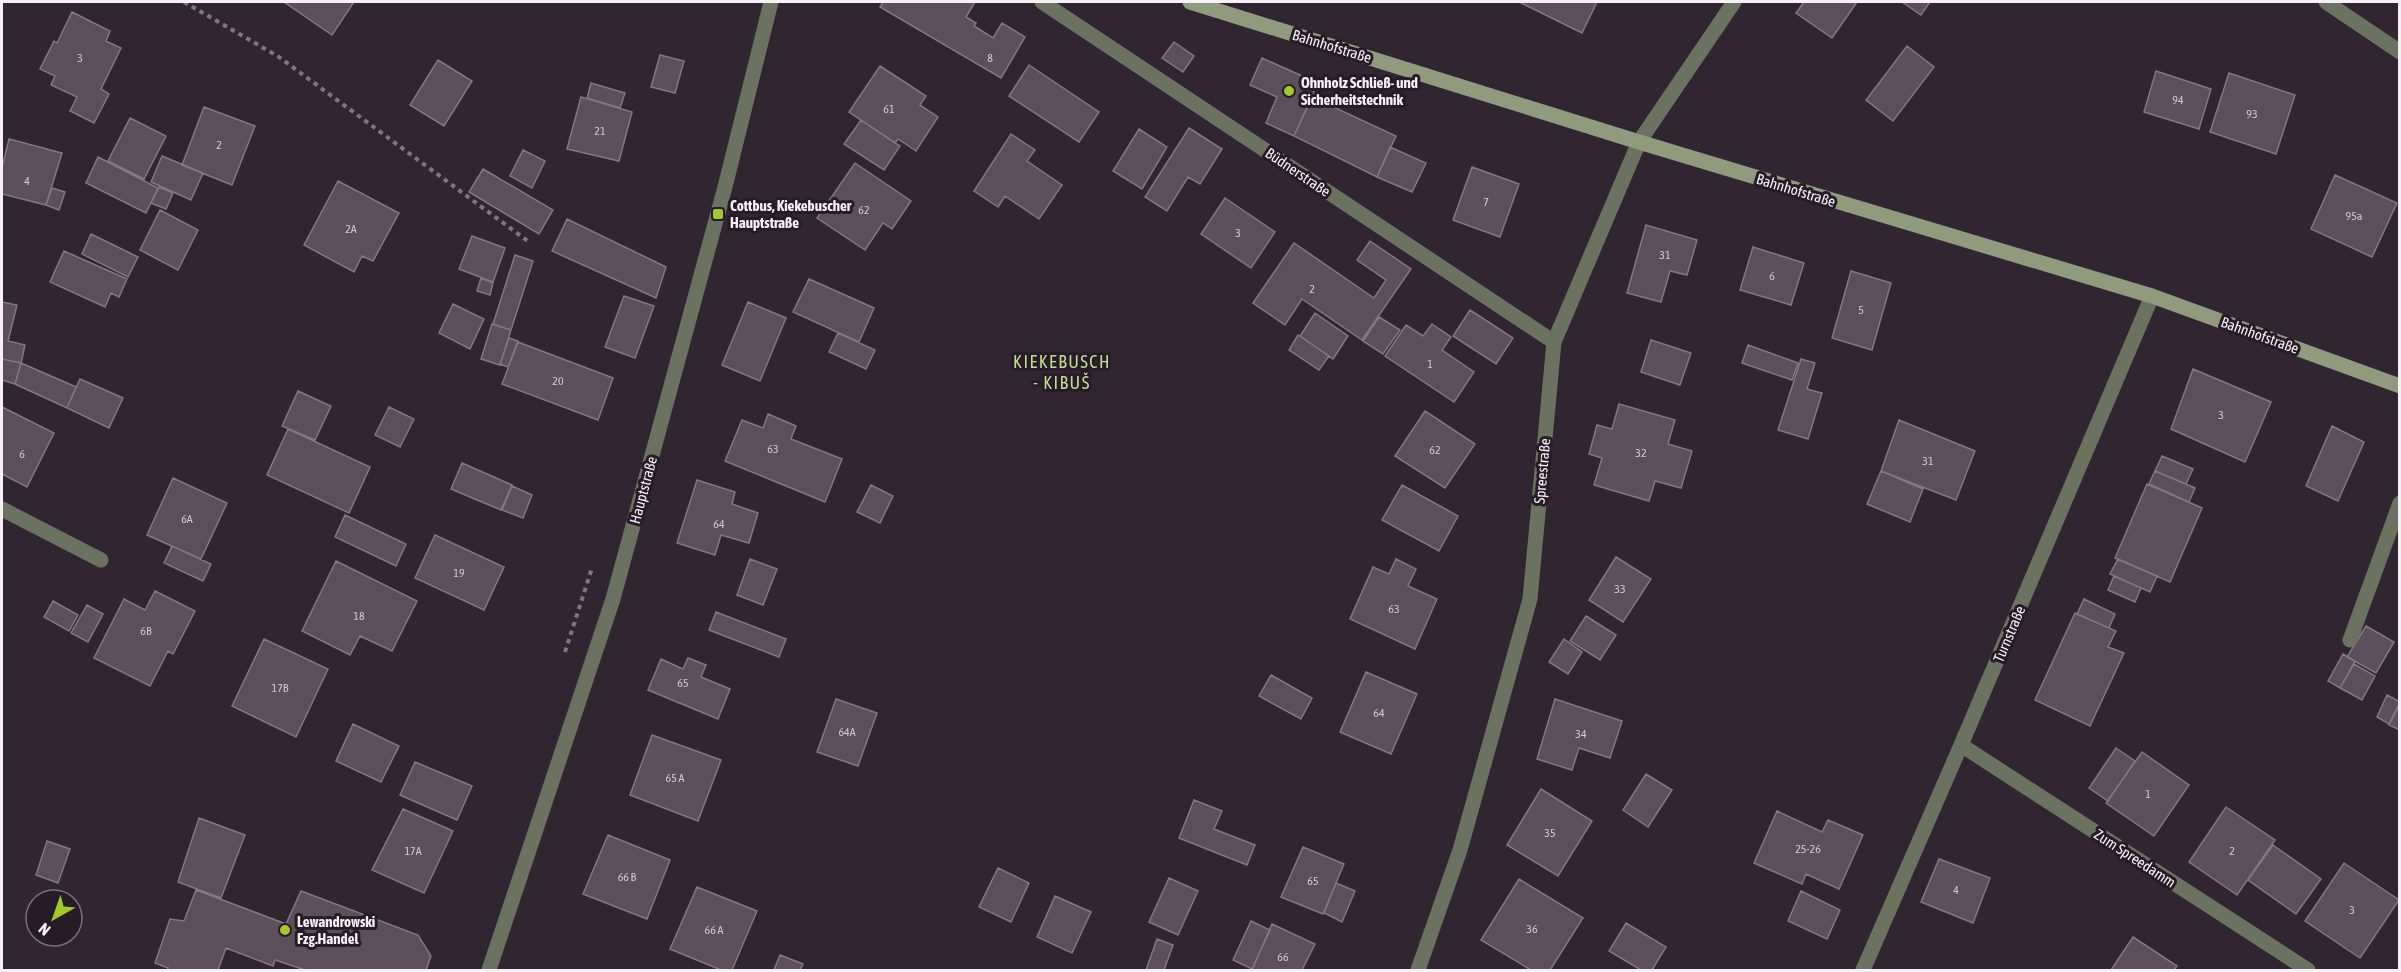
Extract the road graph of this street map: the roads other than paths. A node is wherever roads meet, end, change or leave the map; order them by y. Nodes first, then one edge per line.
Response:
1 (771, 2) edge
2 (1042, 2) edge
3 (1190, 2) edge
4 (1734, 2) edge
5 (2326, 2) edge
6 (2400, 52) edge
7 (1639, 142) junction
8 (2152, 296) junction
9 (1554, 342) junction
10 (2400, 386) edge
11 (2400, 504) edge
12 (2, 509) edge
13 (100, 560) dead end
14 (2350, 640) dead end
15 (1961, 746) junction
16 (489, 970) edge
17 (1418, 970) edge
18 (1863, 970) edge
19 (2308, 970) edge

1 - 16 street, Hauptstraße
2 - 9 street, Büdnerstraße
3 - 7 main road, Bahnhofstraße
4 - 7 street, Spreestraße
5 - 6 street
7 - 8 main road, Bahnhofstraße
7 - 9 street, Spreestraße
8 - 10 main road, Bahnhofstraße
8 - 15 street, Turnstraße
9 - 17 street, Spreestraße
11 - 14 street
12 - 13 street
15 - 18 street, Turnstraße
15 - 19 street, Zum Spreedamm

